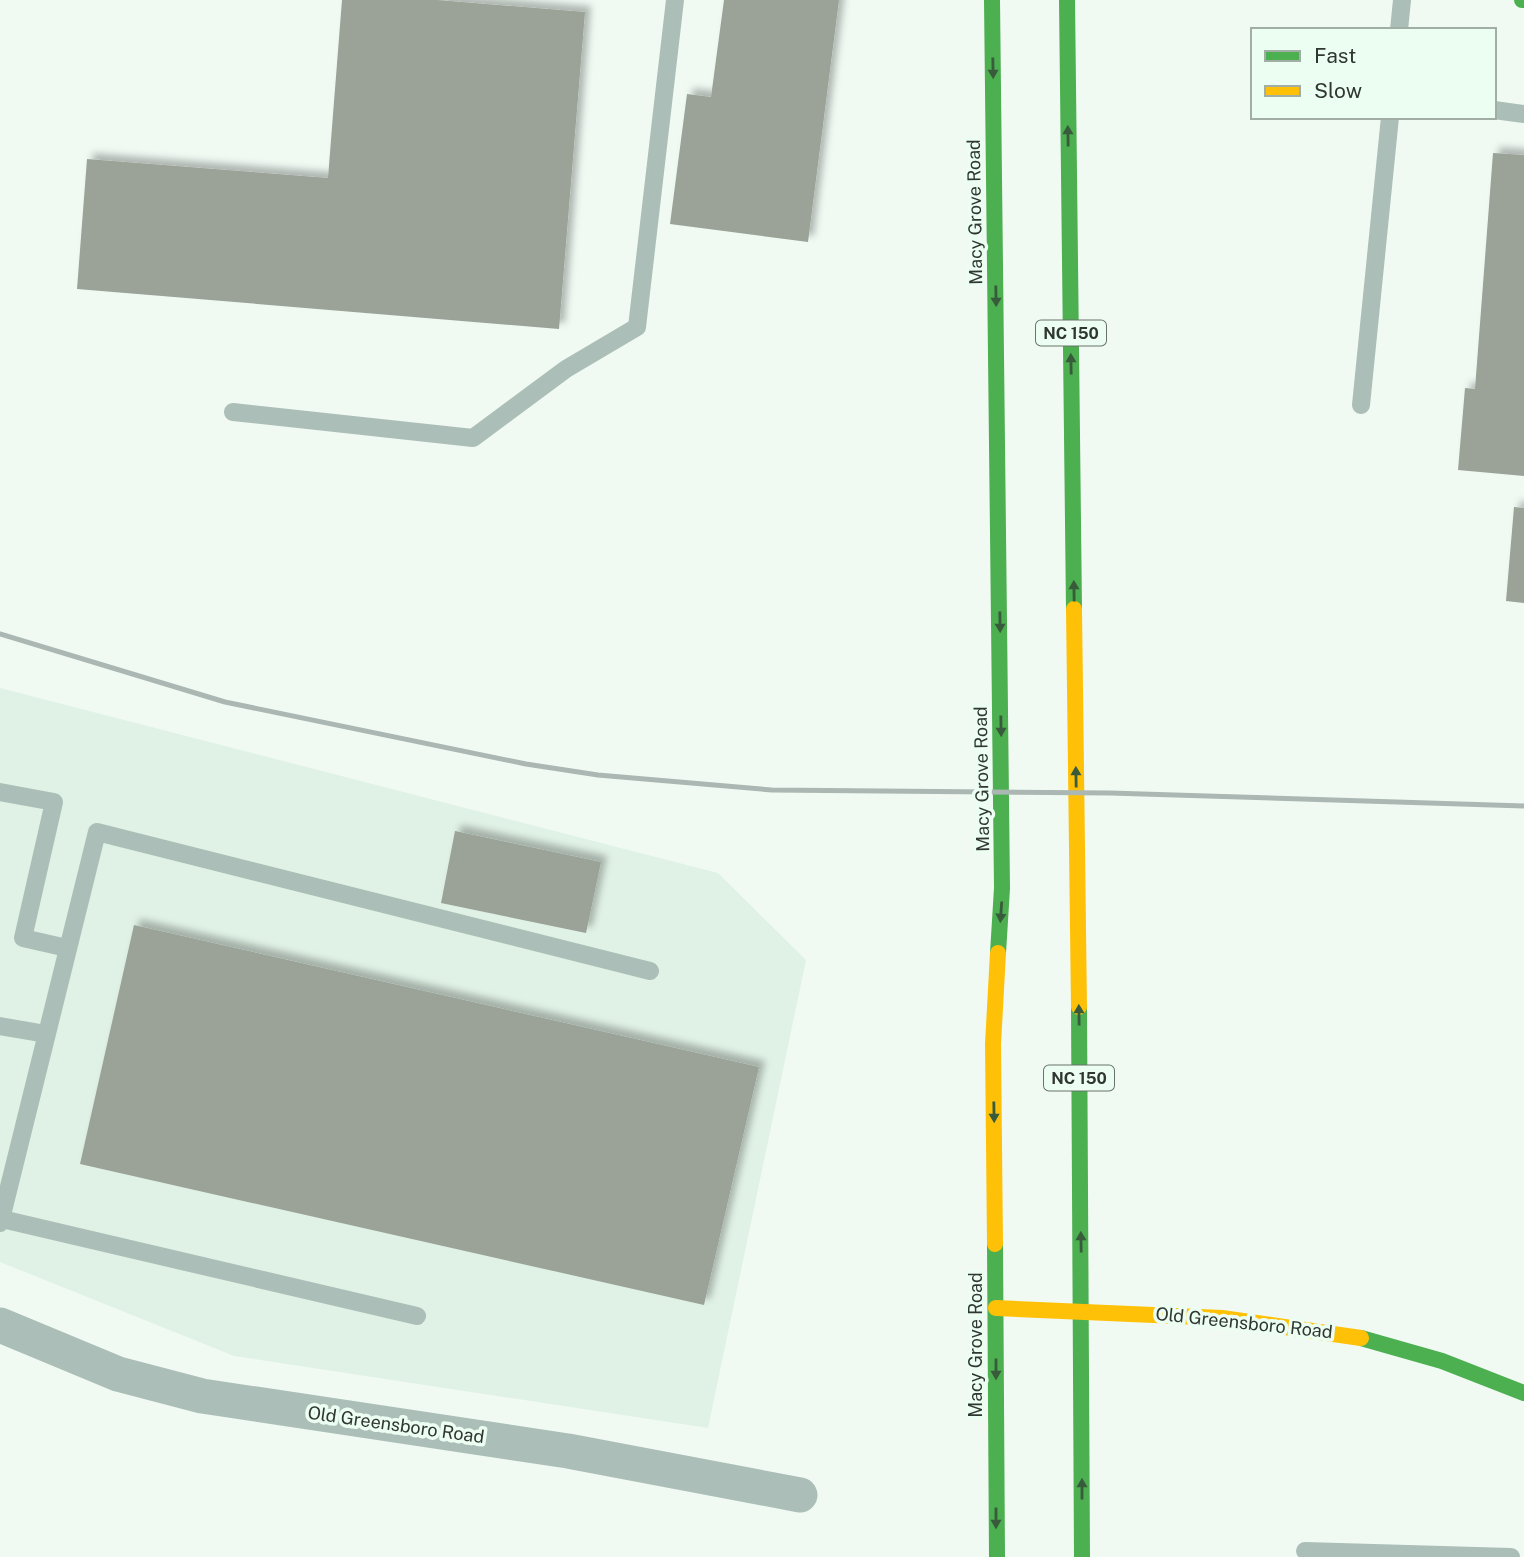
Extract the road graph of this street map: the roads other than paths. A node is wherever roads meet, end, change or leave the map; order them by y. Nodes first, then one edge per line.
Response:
1 (676, 0) edge
2 (992, 0) edge
3 (1402, 0) edge
4 (1067, 3) edge
5 (1399, 28) edge
6 (1496, 110) edge
7 (1524, 114) edge
8 (1390, 119) edge
9 (1361, 405) dead end
10 (233, 412) dead end
11 (0, 792) edge
12 (67, 948) junction
13 (650, 971) dead end
14 (0, 1026) edge
15 (46, 1034) junction
16 (1, 1221) edge
17 (996, 1308) junction
18 (1082, 1310) junction
19 (417, 1316) dead end
20 (0, 1325) edge
21 (1524, 1393) edge
22 (996, 1430) junction
23 (800, 1495) dead end
24 (981, 1506) dead end
25 (1305, 1551) dead end
26 (996, 1557) edge
27 (1082, 1557) edge
28 (1511, 1557) edge

1 - 10 lane
2 -> 17 main road, Macy Grove Road
3 - 5 lane
18 -> 4 main road, NC 150
6 - 7 lane
8 - 9 lane
11 - 12 lane
12 - 13 lane
12 - 15 lane
14 - 15 lane
15 - 16 lane
16 - 19 lane
17 - 18 main road, Old Greensboro Road
17 -> 22 main road, Macy Grove Road
18 - 21 main road, Old Greensboro Road
27 -> 18 main road, NC 150
20 - 23 street, Old Greensboro Road
22 - 24 main road
22 -> 26 main road, Macy Grove Road
25 - 28 lane

